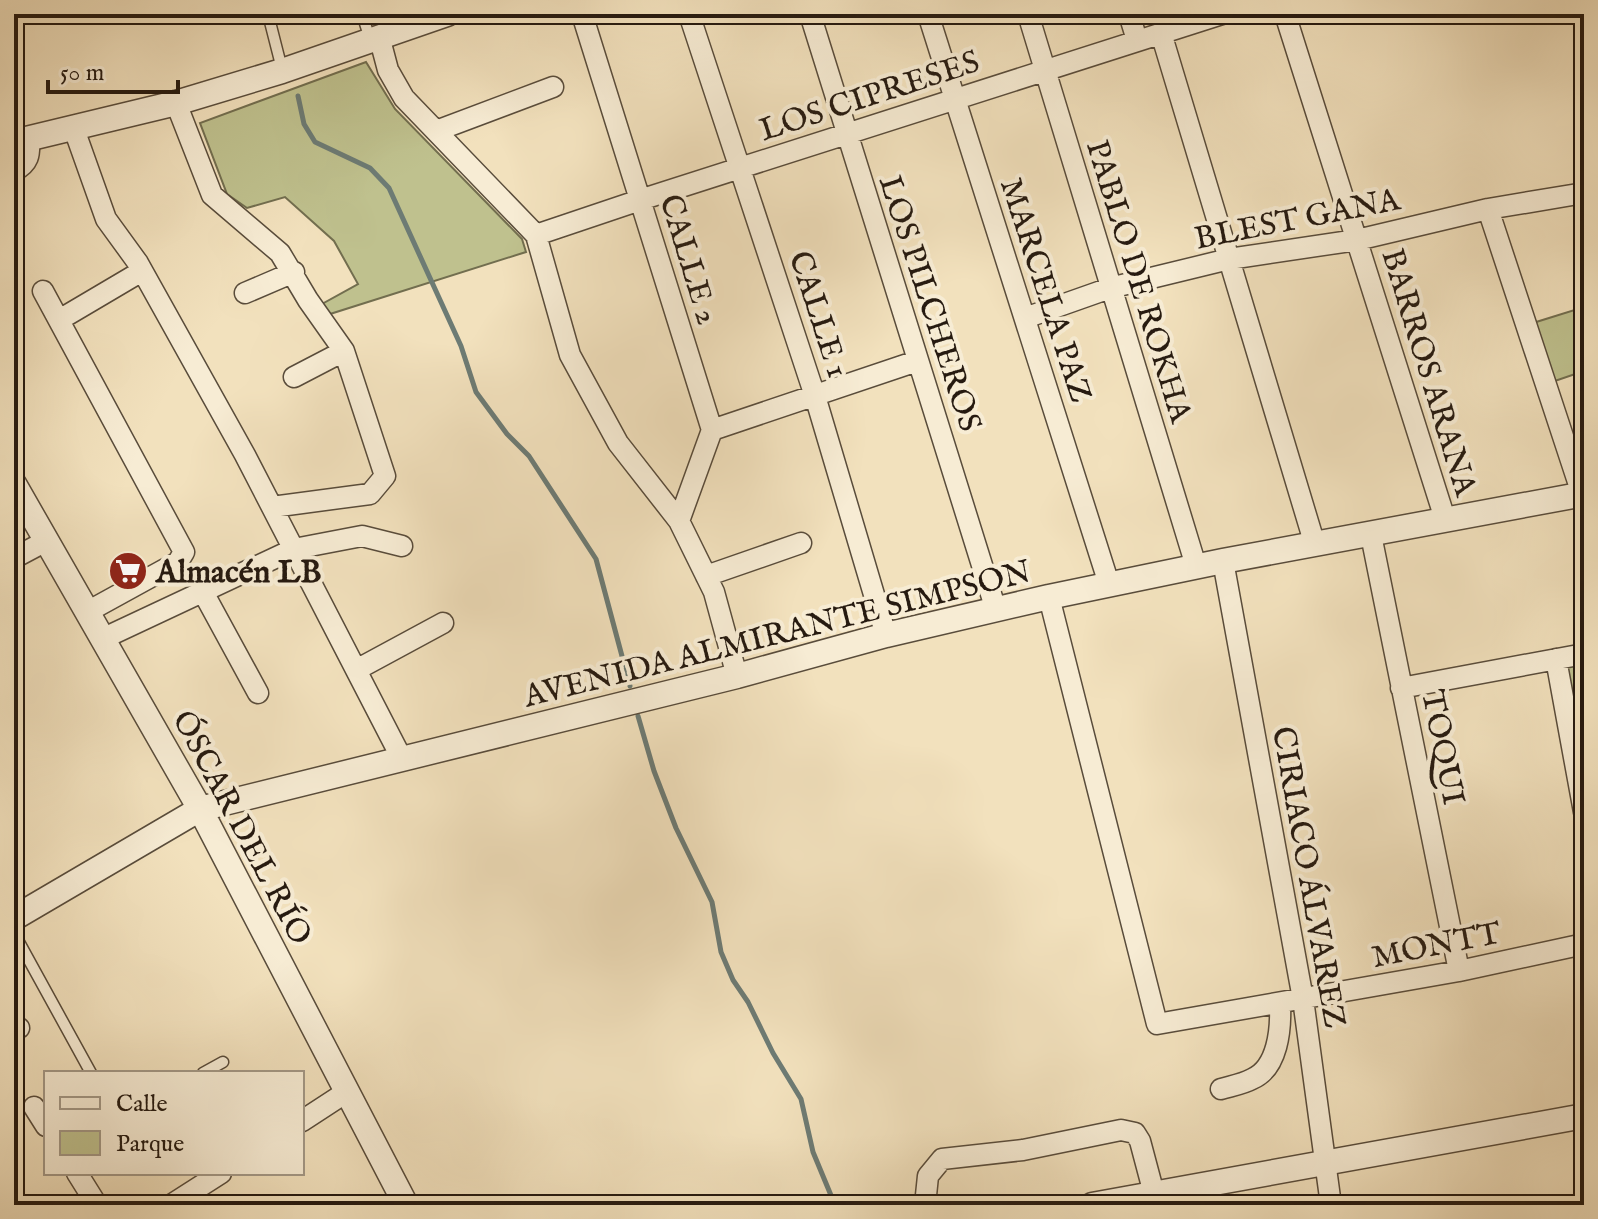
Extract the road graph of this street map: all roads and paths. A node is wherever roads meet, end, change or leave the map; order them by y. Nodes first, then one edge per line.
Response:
1 (268, 14) edge
2 (362, 14) edge
3 (582, 14) edge
4 (689, 14) edge
5 (810, 14) edge
6 (928, 14) edge
7 (1028, 14) edge
8 (1129, 14) edge
9 (1222, 14) edge
10 (1285, 14) edge
11 (442, 15) edge
12 (1161, 33) junction
13 (375, 38) junction
14 (1137, 40) junction
15 (1045, 70) junction
16 (282, 71) junction
17 (553, 87) dead end
18 (955, 99) junction
19 (176, 103) junction
20 (74, 129) junction
21 (436, 131) junction
22 (846, 133) junction
23 (22, 140) edge
24 (740, 167) junction
25 (14, 171) edge
26 (1584, 193) edge
27 (640, 200) junction
28 (1488, 209) junction
29 (536, 235) junction
30 (1357, 240) junction
31 (1229, 259) junction
32 (142, 271) junction
33 (294, 272) junction
34 (1110, 288) junction
35 (43, 291) dead end
36 (245, 293) dead end
37 (1025, 318) junction
38 (59, 320) junction
39 (344, 351) junction
40 (917, 361) junction
41 (294, 377) dead end
42 (815, 396) junction
43 (712, 430) junction
44 (14, 484) edge
45 (1583, 494) edge
46 (272, 507) junction
47 (1445, 519) junction
48 (679, 521) junction
49 (1371, 535) junction
50 (46, 541) junction
51 (801, 543) dead end
52 (1315, 545) junction
53 (402, 546) dead end
54 (294, 549) junction
55 (14, 558) edge
56 (1223, 561) junction
57 (1196, 566) junction
58 (706, 576) junction
59 (1109, 584) junction
60 (203, 592) junction
61 (1049, 597) junction
62 (996, 610) junction
63 (87, 612) junction
64 (443, 623) dead end
65 (886, 635) junction
66 (102, 639) junction
67 (1584, 654) edge
68 (1556, 659) junction
69 (356, 670) junction
70 (737, 676) junction
71 (1401, 688) junction
72 (258, 693) dead end
73 (402, 759) junction
74 (1580, 767) edge
75 (200, 809) junction
76 (1584, 812) edge
77 (14, 918) edge
78 (14, 933) edge
79 (1584, 944) edge
80 (1459, 971) junction
81 (1303, 999) junction
82 (1280, 1005) junction
83 (223, 1062) dead end
84 (90, 1071) edge
85 (207, 1071) edge
86 (1221, 1089) dead end
87 (348, 1091) junction
88 (34, 1107) dead end
89 (1584, 1116) edge
90 (304, 1120) edge
91 (44, 1123) edge
92 (1323, 1163) junction
93 (78, 1175) edge
94 (220, 1175) edge
95 (204, 1196) edge
96 (1156, 1199) edge
97 (97, 1205) edge
98 (171, 1205) edge
99 (406, 1205) edge
100 (925, 1205) edge
101 (1092, 1205) edge
102 (1331, 1205) edge

1 - 16 lane
2 - 13 lane
3 - 27 street, CALLE 2
4 - 24 street, CALLE 1
5 - 22 street, LOS PILCHEROS
6 - 18 street, MARCELA PAZ
7 - 15 street, PABLO DE ROKHA
8 - 14 street
9 - 12 street, LOS CIPRESES
10 - 30 street, BARROS ARANA
11 - 13 street
12 - 14 street, LOS CIPRESES
12 - 31 street
13 - 16 street
13 - 21 street
14 - 15 street, LOS CIPRESES
15 - 18 street, LOS CIPRESES
15 - 34 street, PABLO DE ROKHA
16 - 19 street
17 - 21 street
18 - 22 street, LOS CIPRESES
18 - 37 street, MARCELA PAZ
19 - 20 street
19 - 33 street
20 - 23 street
20 - 32 street
21 - 29 street
22 - 24 street, LOS CIPRESES
22 - 40 street, LOS PILCHEROS
23 - 25 street
24 - 27 street, LOS CIPRESES
24 - 42 street, CALLE 1
26 - 28 street, BLEST GANA
27 - 29 street, LOS CIPRESES
27 - 43 street, CALLE 2
28 - 30 street, BLEST GANA
28 - 45 street
29 - 48 street
30 - 31 street, BLEST GANA
30 - 47 street, BARROS ARANA
31 - 34 street, BLEST GANA
31 - 52 street
32 - 38 street
32 - 46 street
33 - 36 street
33 - 39 street
34 - 37 street, BLEST GANA
34 - 57 street, PABLO DE ROKHA
35 - 38 street
37 - 59 street, MARCELA PAZ
38 - 63 street
39 - 41 street
39 - 46 street
40 - 42 street
40 - 62 street, LOS PILCHEROS
42 - 43 street
42 - 65 street, CALLE 1
43 - 48 street
44 - 50 street, ÓSCAR DEL RÍO
45 - 47 street, AVENIDA ALMIRANTE SIMPSON
46 - 54 street
47 - 49 street, AVENIDA ALMIRANTE SIMPSON
48 - 58 street
49 - 52 street, AVENIDA ALMIRANTE SIMPSON
49 - 71 street, TOQUI
50 - 55 street
50 - 63 street, ÓSCAR DEL RÍO
51 - 58 street
52 - 56 street, AVENIDA ALMIRANTE SIMPSON
53 - 54 street
54 - 60 street
54 - 69 street
56 - 57 street, AVENIDA ALMIRANTE SIMPSON
56 - 81 street, CIRIACO ÁLVAREZ
57 - 59 street, AVENIDA ALMIRANTE SIMPSON
58 - 70 street
59 - 61 street, AVENIDA ALMIRANTE SIMPSON
60 - 66 street
60 - 72 street
61 - 62 street, AVENIDA ALMIRANTE SIMPSON
61 - 82 street, MONTT
62 - 65 street, AVENIDA ALMIRANTE SIMPSON
63 - 66 street, ÓSCAR DEL RÍO
64 - 69 street
65 - 70 street, AVENIDA ALMIRANTE SIMPSON
66 - 75 street, ÓSCAR DEL RÍO
67 - 68 street
68 - 71 street
68 - 74 street
69 - 73 street
70 - 73 street, AVENIDA ALMIRANTE SIMPSON
71 - 80 street, TOQUI
73 - 75 street, AVENIDA ALMIRANTE SIMPSON
74 - 76 street
75 - 77 street, AVENIDA ALMIRANTE SIMPSON
75 - 87 street, ÓSCAR DEL RÍO
78 - 84 lane
79 - 80 street, MONTT
80 - 81 street, MONTT
81 - 82 street, MONTT
81 - 92 street, CIRIACO ÁLVAREZ
82 - 86 street
83 - 85 lane
87 - 90 street
87 - 99 street, ÓSCAR DEL RÍO
88 - 91 street
89 - 92 street
92 - 96 street
92 - 102 street, CIRIACO ÁLVAREZ
93 - 97 street
94 - 95 street
95 - 98 street
96 - 100 street
96 - 101 street

